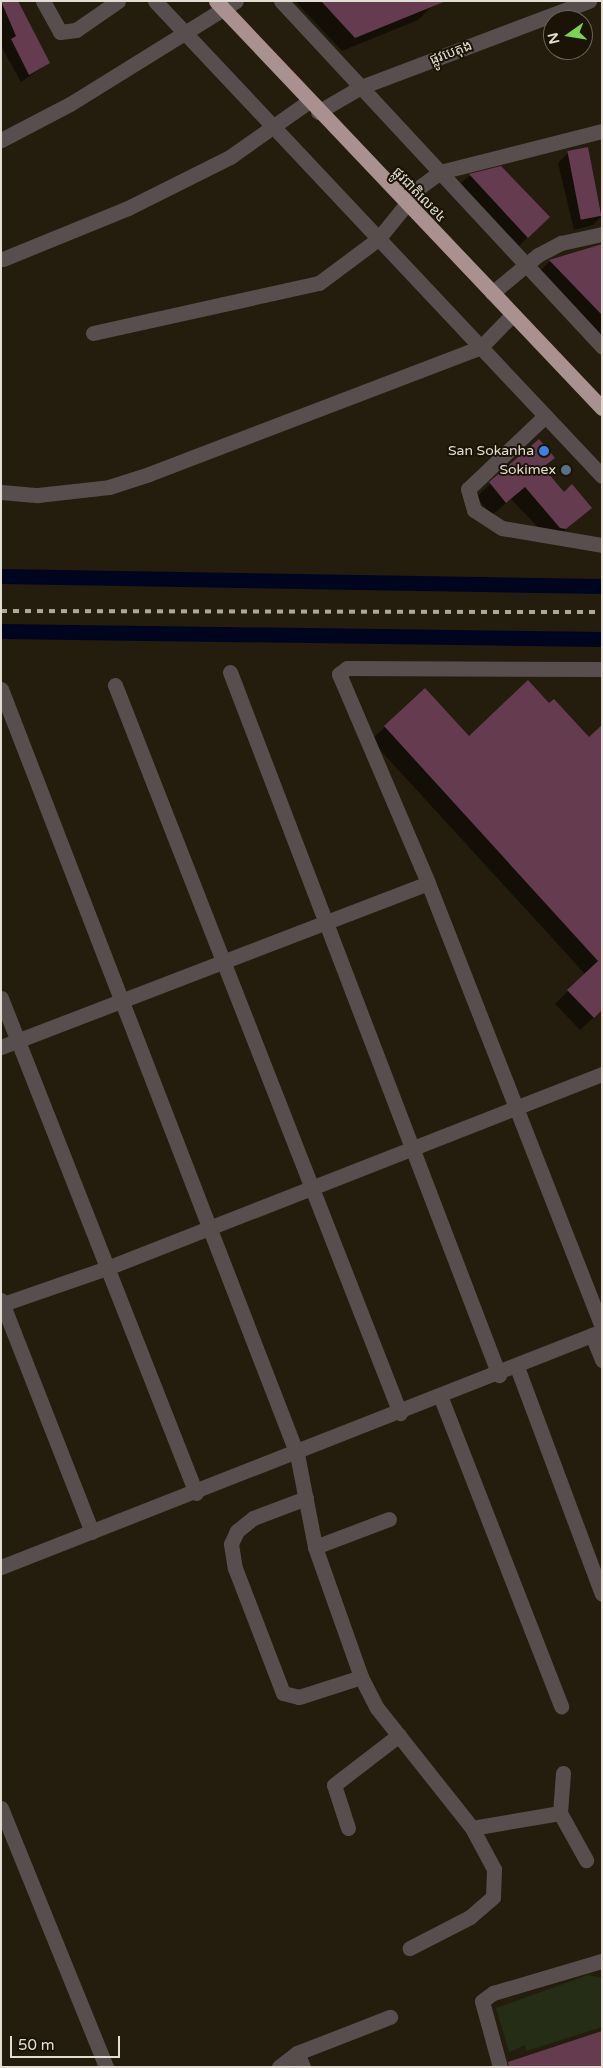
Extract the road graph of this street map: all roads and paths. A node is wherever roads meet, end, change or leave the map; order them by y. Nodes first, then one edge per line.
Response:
1 (42, 1) edge
2 (118, 1) edge
3 (155, 1) edge
4 (281, 1) edge
5 (589, 1) edge
6 (226, 4) edge
7 (186, 33) junction
8 (361, 87) junction
9 (313, 107) junction
10 (277, 128) junction
11 (602, 131) edge
12 (1, 140) edge
13 (440, 172) junction
14 (407, 205) junction
15 (602, 234) edge
16 (378, 239) junction
17 (3, 259) dead end
18 (527, 268) junction
19 (492, 293) junction
20 (512, 314) junction
21 (93, 332) dead end
22 (480, 347) junction
23 (602, 347) edge
24 (602, 408) edge
25 (545, 416) junction
26 (602, 476) edge
27 (1, 492) edge
28 (602, 545) edge
29 (602, 669) edge
30 (230, 672) dead end
31 (115, 685) dead end
32 (1, 689) edge
33 (428, 883) junction
34 (322, 922) junction
35 (223, 960) junction
36 (1, 998) edge
37 (123, 998) junction
38 (18, 1040) junction
39 (1, 1047) edge
40 (602, 1074) edge
41 (517, 1105) junction
42 (409, 1147) junction
43 (311, 1186) junction
44 (211, 1227) junction
45 (107, 1268) junction
46 (2, 1302) edge
47 (598, 1331) edge
48 (602, 1360) edge
49 (517, 1367) junction
50 (499, 1375) junction
51 (441, 1398) junction
52 (400, 1413) junction
53 (297, 1454) junction
54 (196, 1493) junction
55 (306, 1498) junction
56 (389, 1519) dead end
57 (92, 1532) junction
58 (315, 1547) junction
59 (1, 1568) edge
60 (602, 1594) edge
61 (361, 1677) junction
62 (561, 1706) dead end
63 (399, 1736) junction
64 (563, 1773) dead end
65 (1, 1808) edge
66 (560, 1813) junction
67 (348, 1828) dead end
68 (472, 1828) junction
69 (586, 1860) dead end
70 (410, 1948) dead end
71 (602, 1961) edge
72 (390, 2017) dead end
73 (300, 2060) edge
74 (106, 2067) edge
75 (278, 2067) edge
76 (500, 2067) edge

1 - 2 street
3 - 7 street
4 - 8 street
5 - 8 street, ផ្លូវបេតុង
6 - 7 street
6 - 9 highway, ផ្លូវជាតិលេខ៤
7 - 10 street
7 - 12 street
8 - 9 street, ផ្លូវបេតុង
8 - 13 street
9 - 10 street, ផ្លូវបេតុង
9 - 14 highway, ផ្លូវជាតិលេខ៤
10 - 16 street
10 - 17 street, ផ្លូវបេតុង
11 - 13 street
13 - 14 street
13 - 18 street
14 - 16 street
14 - 19 highway, ផ្លូវជាតិលេខ៤
15 - 18 street
16 - 21 street
16 - 22 street
18 - 19 street
18 - 23 street
19 - 20 highway, ផ្លូវជាតិលេខ៤
20 - 22 street
20 - 24 highway, ផ្លូវជាតិលេខ៤
22 - 25 street
22 - 27 street
25 - 26 street
25 - 28 street
29 - 33 street
30 - 34 street
31 - 35 street
32 - 37 street
33 - 34 street
33 - 41 street
34 - 35 street
34 - 42 street
35 - 37 street
35 - 43 street
36 - 38 street
37 - 38 street
37 - 44 street
38 - 39 street
38 - 45 street
40 - 41 street
41 - 42 street
41 - 47 street
42 - 43 street
42 - 50 street
43 - 44 street
43 - 52 street
44 - 45 street
44 - 53 street
45 - 46 street
45 - 54 street
46 - 57 street
47 - 48 street
47 - 49 street
49 - 50 street
49 - 60 street
50 - 51 street
51 - 52 street
51 - 62 street
52 - 53 street
53 - 54 street
53 - 55 street
54 - 57 street
55 - 58 street
55 - 61 street
56 - 58 street
57 - 59 street
58 - 61 street
61 - 63 street
63 - 67 street
63 - 68 street
64 - 66 street
65 - 74 street
66 - 68 street
66 - 69 street
68 - 70 street
71 - 76 street
72 - 73 street
73 - 75 street

